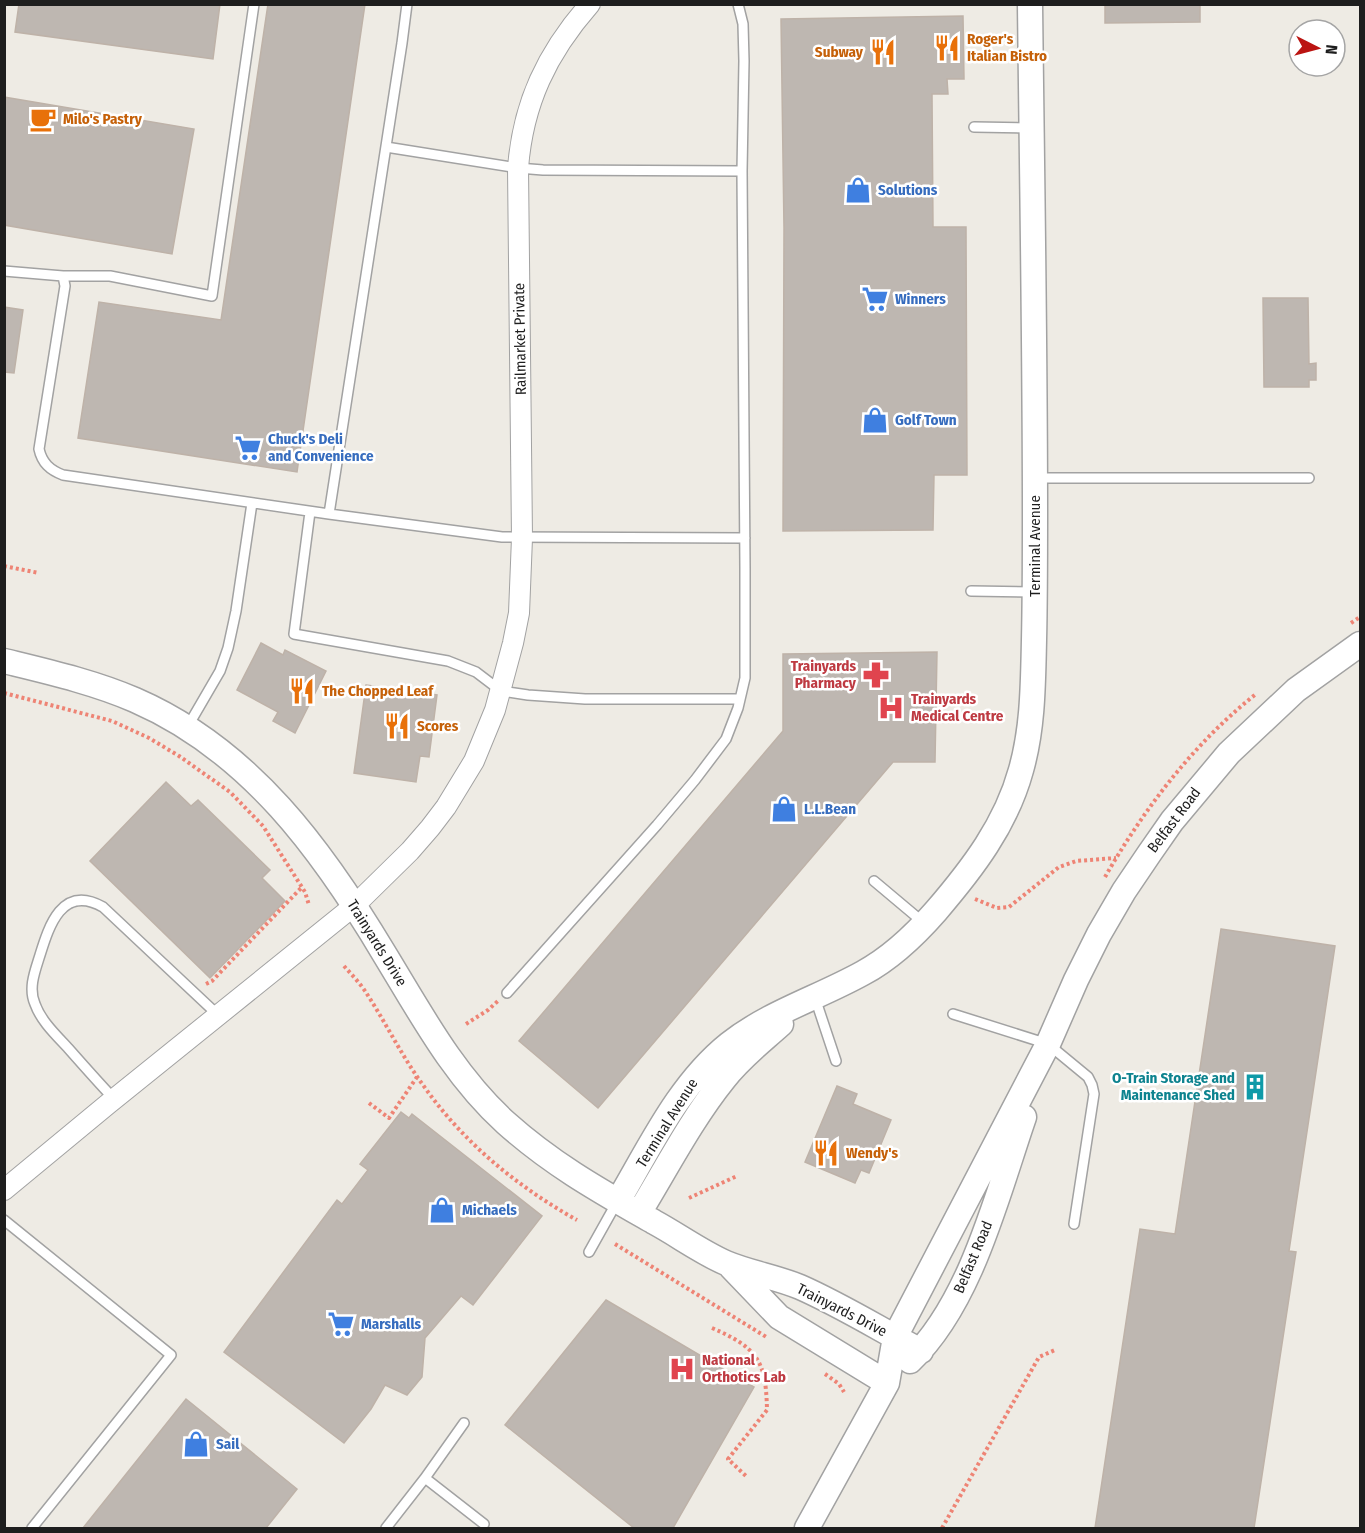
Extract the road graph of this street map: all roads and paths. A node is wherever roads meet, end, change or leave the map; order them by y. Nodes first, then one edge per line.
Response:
1 (254, 4) edge
2 (407, 4) edge
3 (590, 4) edge
4 (738, 4) edge
5 (1030, 4) edge
6 (974, 127) dead end
7 (1031, 128) junction
8 (386, 147) junction
9 (518, 168) junction
10 (742, 171) junction
11 (4, 270) edge
12 (63, 276) junction
13 (1035, 478) junction
14 (1309, 478) dead end
15 (252, 503) junction
16 (310, 512) junction
17 (329, 514) junction
18 (522, 538) junction
19 (745, 538) junction
20 (4, 566) edge
21 (39, 573) dead end
22 (971, 591) dead end
23 (1035, 592) junction
24 (1360, 644) edge
25 (4, 661) edge
26 (501, 691) junction
27 (4, 693) edge
28 (740, 699) junction
29 (186, 729) junction
30 (1116, 858) dead end
31 (874, 881) dead end
32 (959, 884) junction
33 (302, 887) junction
34 (309, 905) dead end
35 (355, 905) junction
36 (924, 923) junction
37 (344, 966) dead end
38 (205, 985) dead end
39 (507, 993) joint
40 (815, 995) junction
41 (953, 1014) dead end
42 (218, 1015) junction
43 (466, 1024) dead end
44 (1048, 1044) junction
45 (836, 1061) dead end
46 (417, 1077) junction
47 (114, 1099) junction
48 (369, 1103) dead end
49 (737, 1176) dead end
50 (4, 1190) edge
51 (689, 1198) dead end
52 (618, 1201) junction
53 (639, 1213) junction
54 (4, 1220) edge
55 (577, 1220) dead end
56 (1074, 1224) dead end
57 (615, 1244) dead end
58 (589, 1252) dead end
59 (727, 1263) junction
60 (712, 1328) dead end
61 (895, 1337) junction
62 (778, 1344) dead end
63 (1055, 1350) dead end
64 (921, 1351) junction
65 (818, 1370) dead end
66 (887, 1383) junction
67 (844, 1392) dead end
68 (464, 1423) dead end
69 (747, 1477) dead end
70 (425, 1478) junction
71 (484, 1524) dead end
72 (32, 1528) edge
73 (386, 1528) edge
74 (807, 1528) edge
75 (942, 1528) edge

1 - 12 lane
2 - 8 lane
3 - 9 street, Railmarket Private
4 - 10 lane
5 - 7 street, Terminal Avenue
6 - 7 lane
7 - 13 street, Terminal Avenue
8 - 9 lane
8 - 17 lane
9 - 10 lane
9 - 18 street, Railmarket Private
10 - 19 lane
11 - 12 lane
12 - 15 lane
13 - 14 lane
13 - 23 street, Terminal Avenue
15 - 16 lane
15 - 29 lane
16 - 17 lane
16 - 26 lane
17 - 18 lane
18 - 19 lane
18 - 26 street, Railmarket Private
19 - 28 lane
20 - 21 path
22 - 23 lane
23 - 32 street, Terminal Avenue
24 - 44 street, Belfast Road
25 - 29 street, Trainyards Drive
26 - 28 lane
26 - 35 street, Railmarket Private
27 - 33 path
28 - 39 lane
29 - 35 street, Trainyards Drive
30 - 32 path
31 - 36 lane
32 - 36 street, Terminal Avenue
33 - 34 path
33 - 38 path
35 - 42 street, Railmarket Private
35 - 52 street, Trainyards Drive
36 - 40 street, Terminal Avenue
37 - 46 path
39 - 43 path
40 - 45 lane
40 - 52 street, Terminal Avenue
40 - 53 street, Terminal Avenue
41 - 44 lane
42 - 47 street, Railmarket Private
42 - 47 lane
44 - 56 lane
44 - 61 street, Belfast Road
44 - 64 street, Belfast Road
46 - 48 path
46 - 55 path
47 - 50 street, Railmarket Private
49 - 51 path
52 - 53 street, Trainyards Drive
52 - 58 lane
53 - 59 street, Trainyards Drive
54 - 72 lane
57 - 62 path
59 - 61 street, Trainyards Drive
59 - 66 street, Trainyards Drive
60 - 69 path
61 - 64 street, Trainyards Drive
61 - 66 street, Belfast Road
63 - 75 path
64 - 66 street, Belfast Road
65 - 67 path
66 - 74 street, Belfast Road
68 - 70 lane
70 - 71 lane
70 - 73 lane

